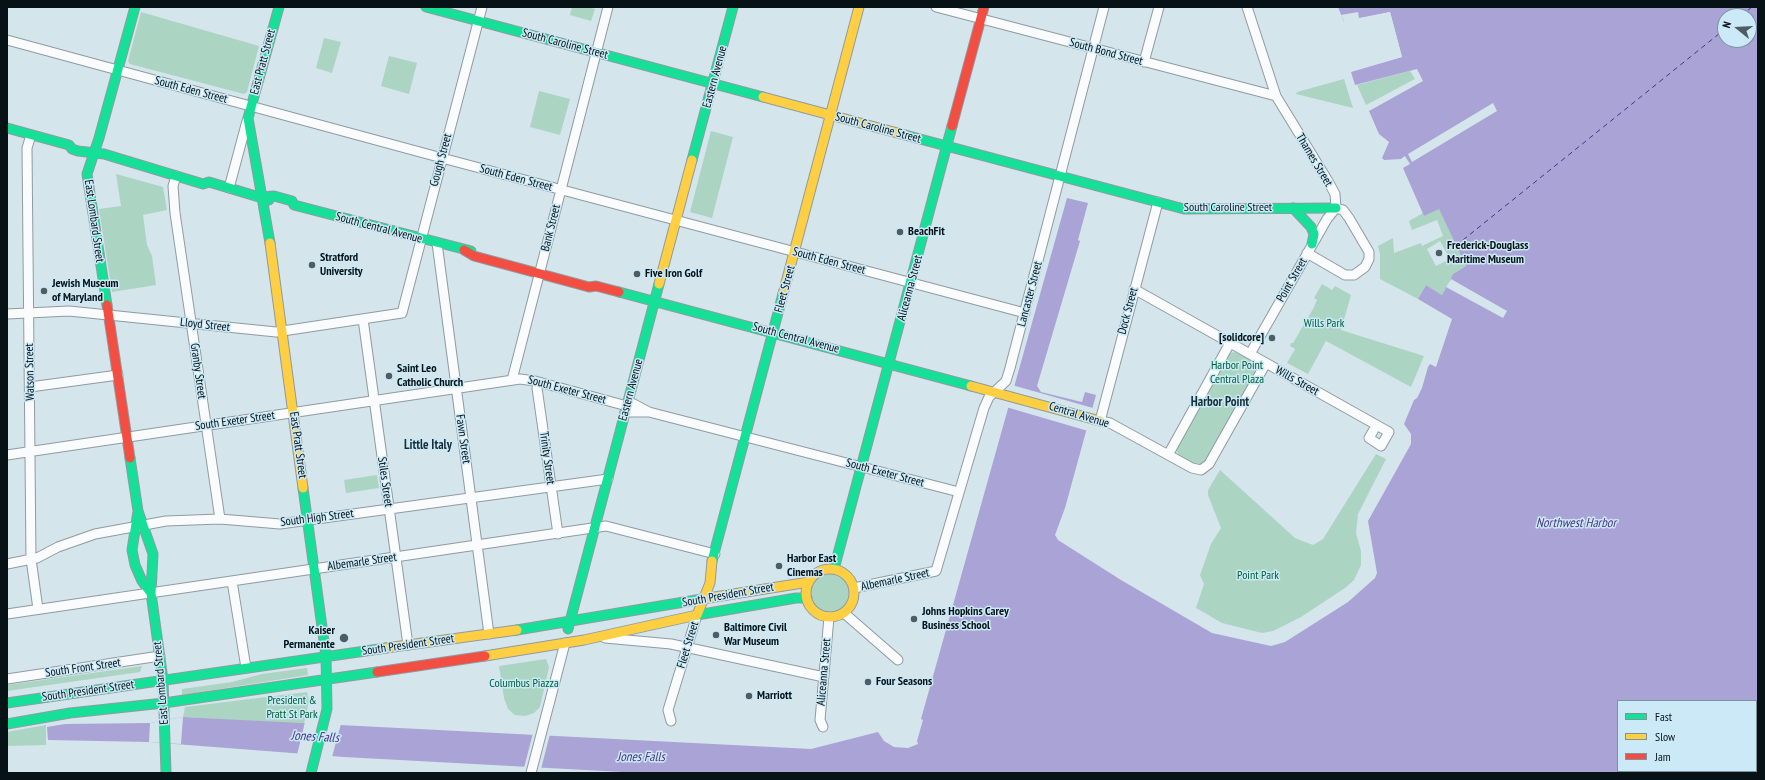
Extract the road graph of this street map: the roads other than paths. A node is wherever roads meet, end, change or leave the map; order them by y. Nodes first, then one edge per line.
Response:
1 (135, 7) edge
2 (279, 7) edge
3 (426, 7) edge
4 (482, 7) edge
5 (608, 7) edge
6 (733, 7) edge
7 (859, 7) edge
8 (936, 7) edge
9 (984, 7) edge
10 (1104, 7) edge
11 (1159, 7) edge
12 (1247, 7) edge
13 (981, 18) junction
14 (478, 21) junction
15 (7, 40) edge
16 (1093, 48) junction
17 (596, 53) junction
18 (1144, 62) junction
19 (117, 70) junction
20 (713, 84) junction
21 (1276, 96) junction
22 (252, 106) junction
23 (831, 115) junction
24 (248, 118) junction
25 (7, 128) edge
26 (31, 135) junction
27 (948, 147) junction
28 (94, 152) junction
29 (442, 158) junction
30 (148, 166) junction
31 (176, 176) junction
32 (1060, 176) junction
33 (209, 182) junction
34 (229, 188) junction
35 (561, 190) junction
36 (263, 197) junction
37 (1158, 202) junction
38 (1293, 208) junction
39 (1336, 208) junction
40 (676, 221) junction
41 (421, 239) junction
42 (437, 244) junction
43 (1312, 244) junction
44 (795, 252) junction
45 (1307, 254) junction
46 (540, 270) junction
47 (911, 283) junction
48 (1134, 289) junction
49 (656, 301) junction
50 (29, 313) junction
51 (402, 313) joint
52 (1025, 313) junction
53 (7, 314) edge
54 (108, 316) junction
55 (363, 319) junction
56 (191, 324) junction
57 (283, 332) junction
58 (774, 332) junction
59 (1230, 343) junction
60 (1250, 354) junction
61 (890, 363) junction
62 (1266, 363) junction
63 (118, 375) junction
64 (512, 380) junction
65 (538, 382) junction
66 (30, 387) junction
67 (456, 388) junction
68 (996, 391) junction
69 (374, 400) junction
70 (627, 407) junction
71 (293, 413) junction
72 (1097, 420) junction
73 (206, 426) junction
74 (1376, 426) dead end
75 (746, 437) junction
76 (127, 438) junction
77 (31, 452) junction
78 (7, 455) edge
79 (1168, 455) junction
80 (862, 467) junction
81 (608, 479) junction
82 (551, 486) junction
83 (959, 492) junction
84 (470, 498) junction
85 (389, 509) junction
86 (220, 519) junction
87 (308, 520) junction
88 (139, 525) junction
89 (594, 528) junction
90 (558, 534) junction
91 (477, 545) junction
92 (715, 554) junction
93 (396, 557) junction
94 (31, 559) junction
95 (7, 564) edge
96 (314, 569) junction
97 (834, 569) junction
98 (710, 570) junction
99 (936, 571) joint
100 (232, 581) junction
101 (809, 582) junction
102 (854, 588) junction
103 (151, 593) junction
104 (806, 598) junction
105 (702, 599) junction
106 (678, 604) junction
107 (38, 609) junction
108 (844, 613) junction
109 (7, 614) edge
110 (697, 616) junction
111 (829, 618) junction
112 (570, 622) junction
113 (488, 634) junction
114 (597, 637) junction
115 (565, 643) junction
116 (408, 645) junction
117 (686, 649) junction
118 (160, 656) junction
119 (326, 656) junction
120 (898, 660) dead end
121 (246, 668) junction
122 (824, 677) junction
123 (7, 679) edge
124 (163, 680) junction
125 (327, 680) junction
126 (7, 703) edge
127 (164, 703) junction
128 (671, 721) dead end
129 (7, 724) edge
130 (823, 727) dead end
131 (531, 771) edge
132 (166, 773) edge
133 (311, 773) edge

1 - 19 main road, East Lombard Street
2 - 22 main road, East Pratt Street
3 - 14 main road, South Caroline Street
4 - 14 street, Gough Street
5 - 17 street, Bank Street
6 - 20 main road, Eastern Avenue
7 - 23 main road, Fleet Street
8 - 13 street, South Bond Street
9 - 13 main road, Aliceanna Street
10 - 16 street, Lancaster Street
11 - 18 street
12 - 21 street, Thames Street
13 - 16 street, South Bond Street
13 - 27 main road, Aliceanna Street
14 - 17 main road, South Caroline Street
14 - 29 street, Gough Street
15 - 19 street, South Eden Street
16 - 18 street, South Bond Street
16 - 32 street, Lancaster Street
17 - 20 main road, South Caroline Street
17 - 35 street, Bank Street
18 - 21 street, South Bond Street
19 - 22 street, South Eden Street
19 - 28 main road, East Lombard Street
20 - 23 main road, South Caroline Street
20 - 40 main road, Eastern Avenue
21 - 39 street, Thames Street
22 - 24 main road, East Pratt Street
22 - 29 street, South Eden Street
23 - 27 main road, South Caroline Street
23 - 44 main road, Fleet Street
24 - 34 street, East Pratt Street
24 - 36 main road, East Pratt Street
25 - 26 main road, South Central Avenue
26 - 28 main road, South Central Avenue
26 - 50 street, Watson Street
27 - 32 main road, South Caroline Street
27 - 47 main road, Aliceanna Street
28 - 30 main road, South Central Avenue
28 - 54 main road, East Lombard Street
29 - 35 street, South Eden Street
29 - 41 street, Gough Street
30 - 31 main road, South Central Avenue
30 - 33 main road, South Central Avenue
31 - 33 main road, South Central Avenue
31 - 56 street, Granby Street
32 - 37 main road, South Caroline Street
32 - 52 street, Lancaster Street
33 - 34 main road, South Central Avenue
34 - 36 main road, South Central Avenue
35 - 40 street, South Eden Street
35 - 46 street, Bank Street
36 - 41 main road, South Central Avenue
36 - 57 main road, East Pratt Street
37 - 38 main road, South Caroline Street
37 - 48 street, Dock Street
38 - 39 main road, South Caroline Street
38 - 43 main road
39 - 43 street, Point Street
39 - 45 street
40 - 44 street, South Eden Street
40 - 49 main road, Eastern Avenue
41 - 42 main road, South Central Avenue
41 - 51 street, Gough Street
42 - 46 main road, South Central Avenue
42 - 67 street, Fawn Street
43 - 45 street, Point Street
44 - 47 street, South Eden Street
44 - 58 main road, Fleet Street
45 - 60 street, Point Street
46 - 49 main road, South Central Avenue
46 - 64 street, Bank Street
47 - 52 street, South Eden Street
47 - 61 main road, Aliceanna Street
48 - 59 street, Wills Street
48 - 72 street, Dock Street
49 - 58 main road, South Central Avenue
49 - 70 main road, Eastern Avenue
50 - 53 street, Lloyd Street
50 - 54 street, Lloyd Street
50 - 66 street, Watson Street
51 - 55 street, Lloyd Street
52 - 68 street, Lancaster Street
54 - 56 street, Lloyd Street
54 - 63 main road, East Lombard Street
55 - 57 street, Lloyd Street
55 - 69 street, Stiles Street
56 - 57 street, Lloyd Street
56 - 73 street, Granby Street
57 - 71 main road, East Pratt Street
58 - 61 main road, South Central Avenue
58 - 75 main road, Fleet Street
59 - 60 street, Wills Street
59 - 79 street
60 - 62 street, Wills Street
61 - 68 main road, South Central Avenue
61 - 80 main road, Aliceanna Street
62 - 74 street, Wills Street
62 - 79 street, Central Avenue
63 - 66 street
63 - 76 main road, East Lombard Street
64 - 65 street, South Exeter Street
64 - 67 street, South Exeter Street
65 - 70 street, South Exeter Street
65 - 82 street, Trinity Street
66 - 77 street, Watson Street
67 - 69 street, South Exeter Street
67 - 84 street, Fawn Street
68 - 72 main road, Central Avenue
68 - 83 street, Lancaster Street
69 - 71 street, South Exeter Street
69 - 85 street, Stiles Street
70 - 75 street, South Exeter Street
70 - 81 main road, Eastern Avenue
71 - 73 street, South Exeter Street
71 - 87 main road, East Pratt Street
72 - 79 street, Central Avenue
73 - 76 street, South Exeter Street
73 - 86 street, Granby Street
75 - 80 street, South Exeter Street
75 - 92 main road, Fleet Street
76 - 77 street, South Exeter Street
76 - 88 main road, East Lombard Street
77 - 78 street, South Exeter Street
77 - 94 street, Watson Street
80 - 83 street, South Exeter Street
80 - 97 main road, Aliceanna Street
81 - 82 street, South High Street
81 - 89 main road, Eastern Avenue
82 - 84 street, South High Street
82 - 90 street, Trinity Street
83 - 99 street, Lancaster Street
84 - 85 street, South High Street
84 - 91 street, Fawn Street
85 - 87 street, South High Street
85 - 93 street, Stiles Street
86 - 87 street, South High Street
86 - 88 street, South High Street
87 - 96 main road, East Pratt Street
88 - 94 street, South High Street
88 - 103 main road, East Lombard Street
88 - 103 main road, East Lombard Street
89 - 90 street, Albemarle Street
89 - 92 street, Albemarle Street
89 - 112 main road, Eastern Avenue
90 - 91 street, Albemarle Street
91 - 93 street, Albemarle Street
91 - 113 street, Fawn Street
92 - 98 main road, Fleet Street
93 - 96 street, Albemarle Street
93 - 116 street, Stiles Street
94 - 95 street, South High Street
94 - 107 street, Watson Street
96 - 100 street, Albemarle Street
96 - 119 main road, East Pratt Street
97 - 101 main road
97 - 102 main road
98 - 105 main road, Fleet Street
98 - 106 main road, Fleet Street
99 - 102 street, Albemarle Street
100 - 103 street, Albemarle Street
100 - 121 street
101 - 104 main road
101 - 105 main road, South President Street
102 - 108 main road
103 - 107 street, Albemarle Street
103 - 118 main road, East Lombard Street
104 - 110 main road, South President Street
104 - 111 main road
105 - 106 main road, South President Street
105 - 110 main road, Fleet Street
106 - 112 main road, South President Street
107 - 109 street, Albemarle Street
108 - 111 main road
108 - 120 street
110 - 114 main road, South President Street
110 - 117 street, Fleet Street
111 - 122 street, Aliceanna Street
112 - 113 main road, South President Street
112 - 115 main road, Eastern Avenue
113 - 116 main road, South President Street
114 - 115 main road, South President Street
114 - 117 street, South President Street
115 - 125 main road, South President Street
115 - 131 street, Eastern Avenue
116 - 119 main road, South President Street
117 - 122 street, South President Street
117 - 128 street, Fleet Street
118 - 123 street, South Front Street
118 - 124 main road, East Lombard Street
119 - 121 main road, South President Street
119 - 125 main road, East Pratt Street
121 - 124 main road, South President Street
122 - 130 street, Aliceanna Street
124 - 126 main road, South President Street
124 - 127 main road, East Lombard Street
125 - 127 main road, South President Street
125 - 133 main road, East Pratt Street
127 - 129 main road, South President Street
127 - 132 main road, East Lombard Street

